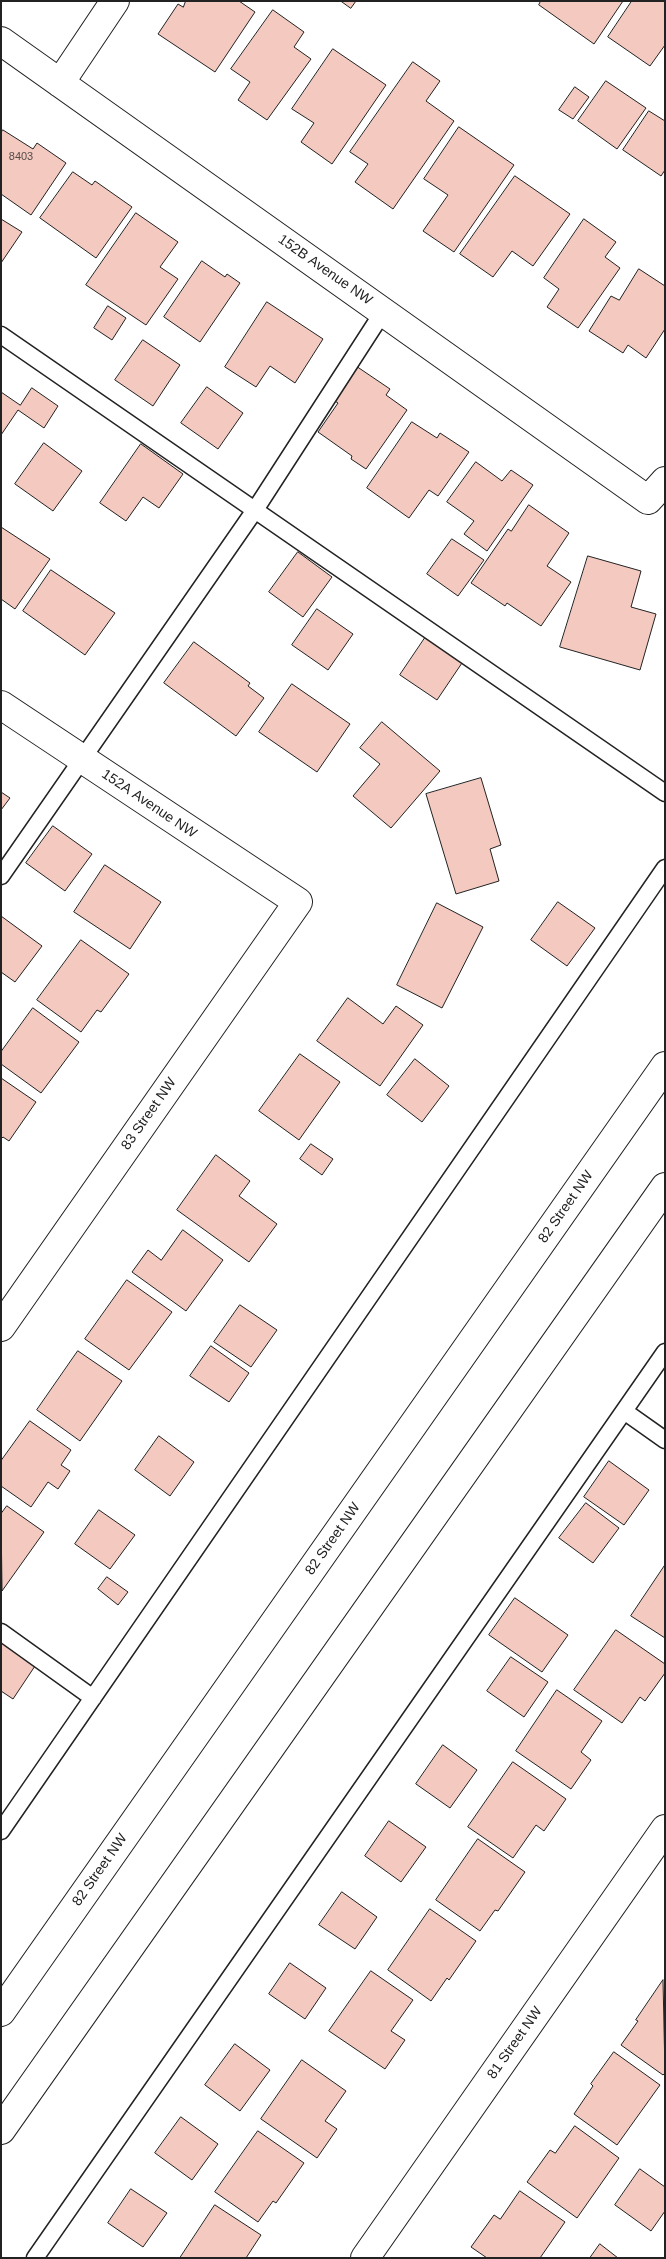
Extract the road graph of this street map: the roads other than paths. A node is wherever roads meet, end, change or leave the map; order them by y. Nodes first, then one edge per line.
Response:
1 (115, 1) edge
2 (1, 41) edge
3 (60, 83) junction
4 (383, 312) junction
5 (1, 335) edge
6 (656, 491) edge
7 (255, 510) junction
8 (1, 705) edge
9 (84, 760) junction
10 (665, 793) edge
11 (665, 868) edge
12 (1, 876) edge
13 (298, 902) joint
14 (665, 1066) edge
15 (665, 1187) edge
16 (1, 1327) edge
17 (665, 1352) edge
18 (624, 1411) junction
19 (665, 1440) edge
20 (1, 1632) edge
21 (92, 1698) junction
22 (665, 1829) edge
23 (1, 1831) edge
24 (1, 2012) edge
25 (1, 2130) edge
26 (35, 2258) edge
27 (365, 2258) edge

1 - 3 street
2 - 3 street, 152B Avenue NW
3 - 4 street, 152B Avenue NW
4 - 6 street, 152B Avenue NW
4 - 7 lane
5 - 7 lane
7 - 9 lane
7 - 10 lane
8 - 9 street, 152A Avenue NW
9 - 12 lane
9 - 13 street, 152A Avenue NW
11 - 21 lane
13 - 16 street, 83 Street NW
14 - 24 street, 82 Street NW
15 - 25 street
17 - 18 lane
18 - 19 lane
18 - 26 lane
20 - 21 lane
21 - 23 lane
22 - 27 street, 81 Street NW

